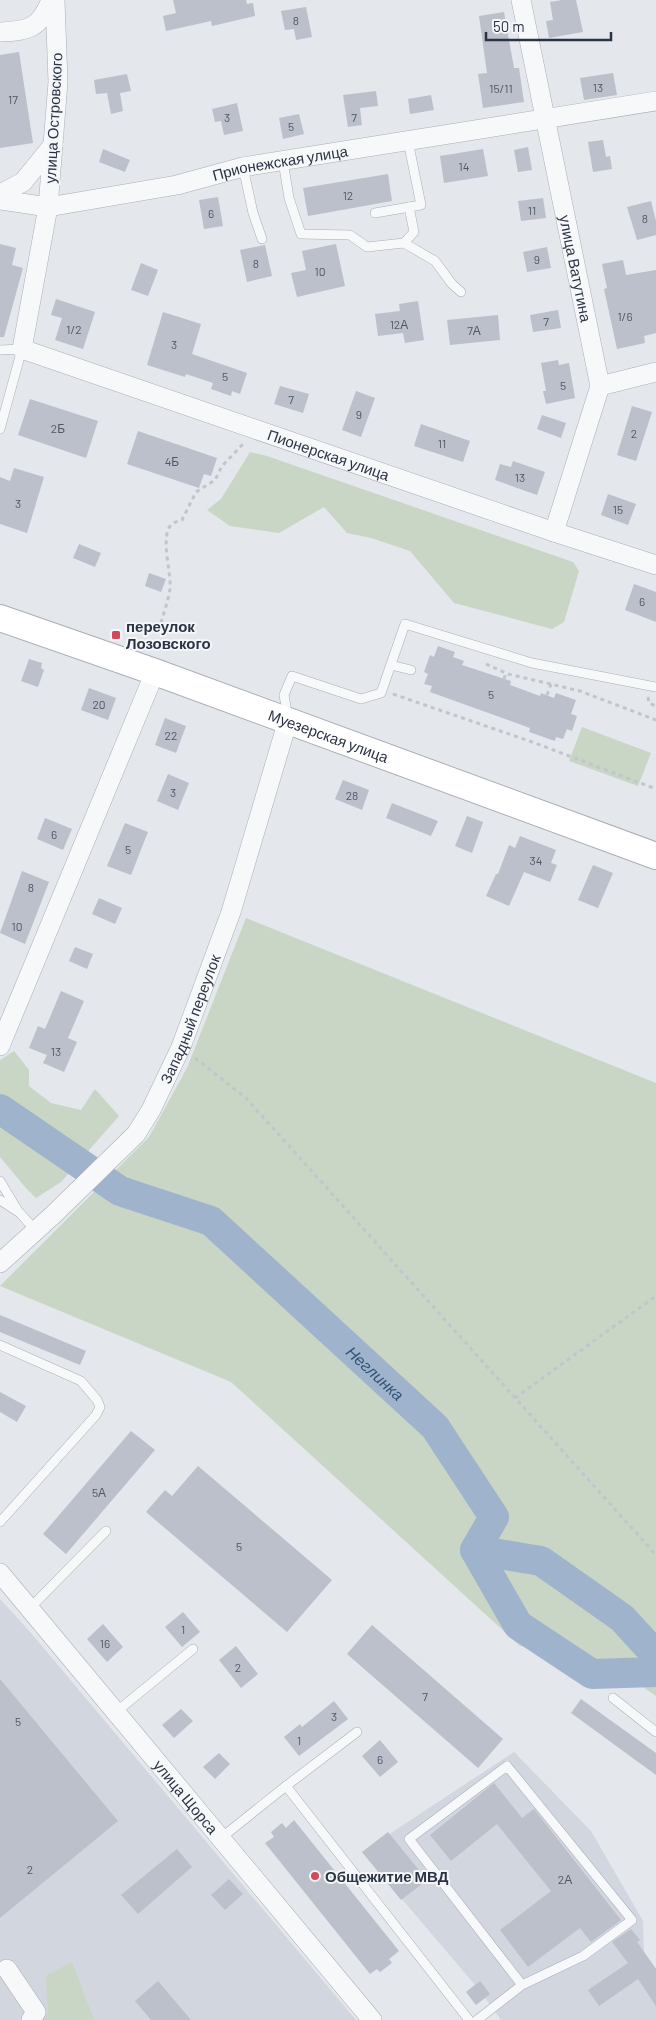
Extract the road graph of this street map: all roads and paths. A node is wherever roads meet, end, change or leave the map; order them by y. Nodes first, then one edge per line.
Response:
1 (51, 0) edge
2 (55, 0) edge
3 (521, 0) edge
4 (0, 32) edge
5 (656, 102) edge
6 (545, 119) junction
7 (408, 141) junction
8 (54, 145) junction
9 (283, 161) junction
10 (243, 168) junction
11 (0, 194) edge
12 (0, 200) edge
13 (48, 207) junction
14 (409, 207) junction
15 (375, 214) dead end
16 (262, 239) dead end
17 (404, 243) junction
18 (461, 292) dead end
19 (22, 349) junction
20 (0, 350) edge
21 (656, 372) edge
22 (600, 386) junction
23 (0, 430) edge
24 (256, 430) junction
25 (554, 532) junction
26 (656, 565) edge
27 (0, 618) edge
28 (161, 623) dead end
29 (480, 660) dead end
30 (391, 665) junction
31 (411, 670) dead end
32 (155, 672) junction
33 (506, 673) junction
34 (504, 679) dead end
35 (552, 684) junction
36 (656, 686) edge
37 (382, 690) junction
38 (547, 696) dead end
39 (288, 720) junction
40 (656, 720) edge
41 (656, 789) edge
42 (656, 856) edge
43 (0, 1046) edge
44 (181, 1047) junction
45 (0, 1181) edge
46 (0, 1200) edge
47 (20, 1213) junction
48 (35, 1230) junction
49 (0, 1263) edge
50 (656, 1296) edge
51 (0, 1345) edge
52 (515, 1398) junction
53 (0, 1522) edge
54 (106, 1530) dead end
55 (656, 1555) edge
56 (0, 1573) edge
57 (29, 1608) junction
58 (193, 1650) dead end
59 (613, 1698) dead end
60 (116, 1712) junction
61 (358, 1732) dead end
62 (656, 1732) edge
63 (286, 1786) junction
64 (221, 1838) junction
65 (7, 1969) dead end
66 (522, 1985) junction
67 (30, 2020) edge
68 (372, 2020) edge
69 (469, 2020) edge
70 (477, 2020) edge

1 - 4 street
2 - 8 street, улица Островского
3 - 6 street, улица Ватутина
5 - 6 street, Прионежская улица
6 - 7 street, Прионежская улица
6 - 22 street, улица Ватутина
7 - 9 street, Прионежская улица
7 - 14 lane
8 - 11 street
8 - 13 street, улица Островского
9 - 10 street, Прионежская улица
9 - 17 lane
10 - 13 street, Прионежская улица
10 - 16 lane
12 - 13 street, Прионежская улица
13 - 19 street
14 - 15 lane
14 - 17 lane
17 - 18 lane
19 - 20 lane, Пионерская улица
19 - 23 lane
19 - 24 street, Пионерская улица
21 - 22 street
22 - 25 street, улица Ватутина
24 - 25 street, Пионерская улица
24 - 28 path
25 - 26 street, Пионерская улица
27 - 32 main road, Муезерская улица
29 - 33 path
30 - 31 lane
30 - 36 lane
30 - 37 lane
32 - 39 main road, Муезерская улица
32 - 43 street
33 - 34 path
33 - 35 path
35 - 38 path
35 - 40 path
37 - 39 lane
37 - 41 path
39 - 42 main road, Муезерская улица
39 - 44 street, Западный переулок
44 - 48 street, Западный переулок
44 - 52 path
45 - 47 lane
46 - 47 lane
47 - 48 lane
48 - 49 street, Западный переулок
50 - 52 path
51 - 53 lane
52 - 55 path
54 - 57 lane
56 - 57 street, улица Щорса
57 - 60 street, улица Щорса
58 - 60 lane
59 - 62 lane
60 - 64 street, улица Щорса
61 - 63 lane
63 - 64 lane
63 - 69 lane
64 - 68 street, улица Щорса
65 - 67 street
66 - 66 lane
66 - 70 lane

